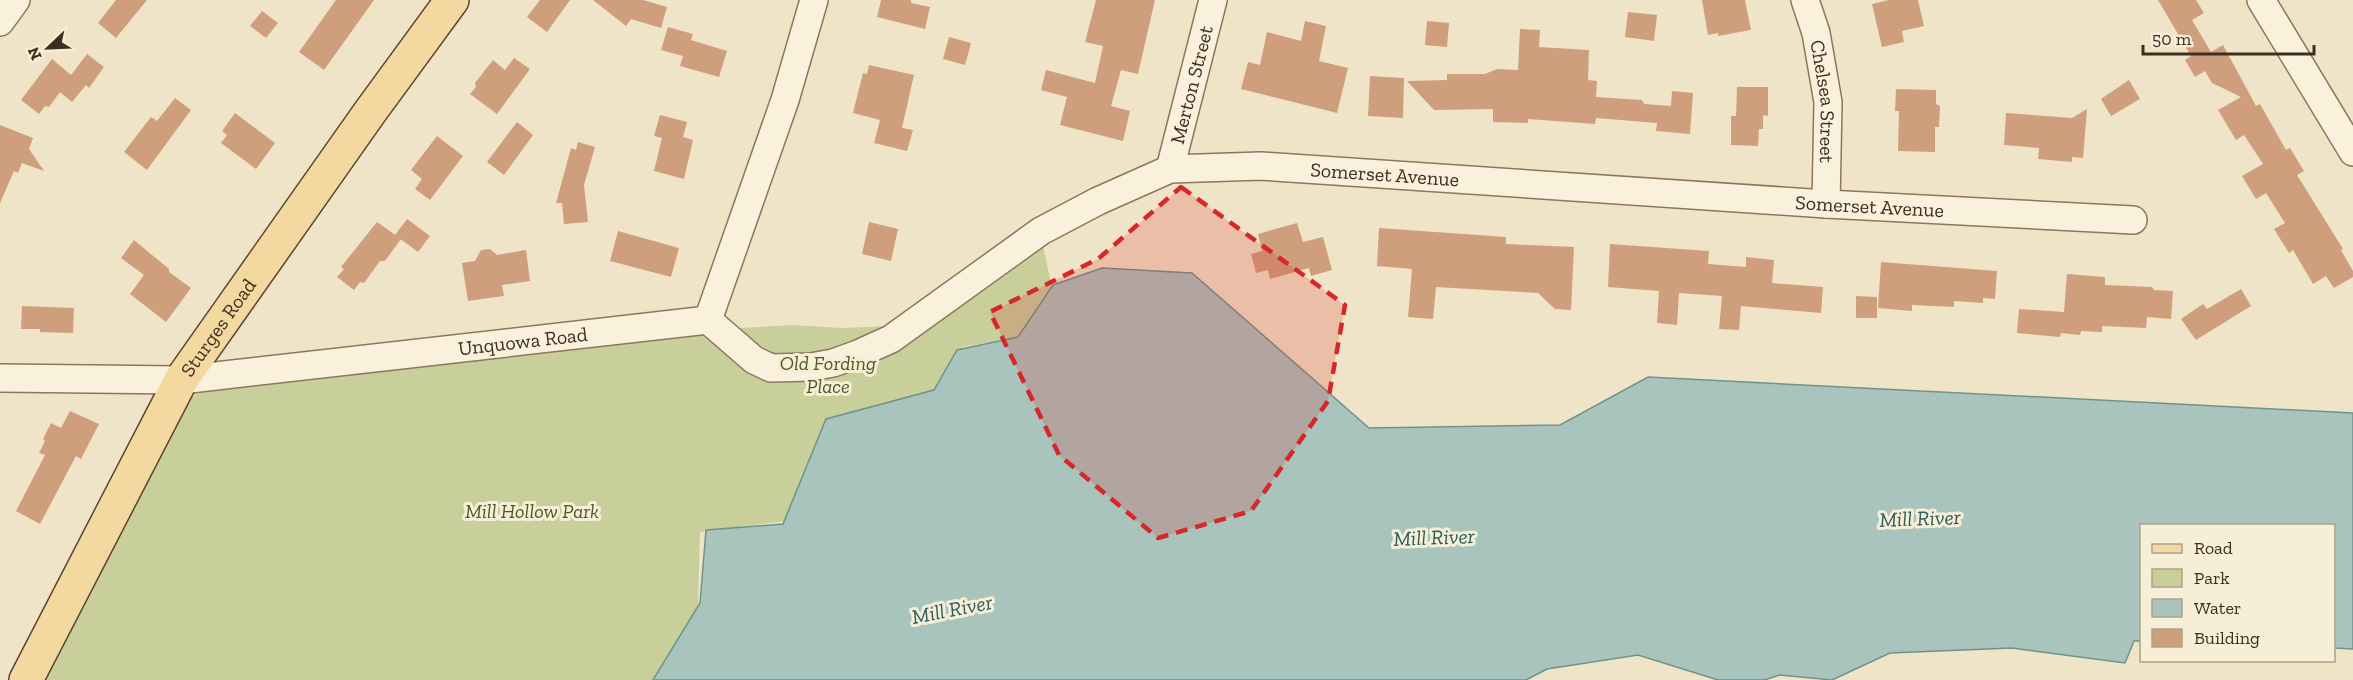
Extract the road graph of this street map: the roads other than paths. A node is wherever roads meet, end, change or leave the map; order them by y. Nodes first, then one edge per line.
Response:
1 (16, 0) edge
2 (452, 0) edge
3 (814, 0) edge
4 (1213, 0) edge
5 (1805, 0) edge
6 (2261, 0) edge
7 (0, 22) edge
8 (2353, 152) edge
9 (1170, 169) junction
10 (1826, 204) junction
11 (2133, 220) dead end
12 (708, 320) junction
13 (0, 378) edge
14 (181, 380) junction
15 (26, 680) edge

1 - 7 street
2 - 14 main road, Sturges Road
3 - 12 street
4 - 9 street, Merton Street
5 - 10 street, Chelsea Street
6 - 8 street
9 - 10 street, Somerset Avenue
9 - 12 street, Somerset Avenue
10 - 11 street, Somerset Avenue
12 - 14 street, Unquowa Road
13 - 14 street, Unquowa Road
14 - 15 main road, Sturges Road

